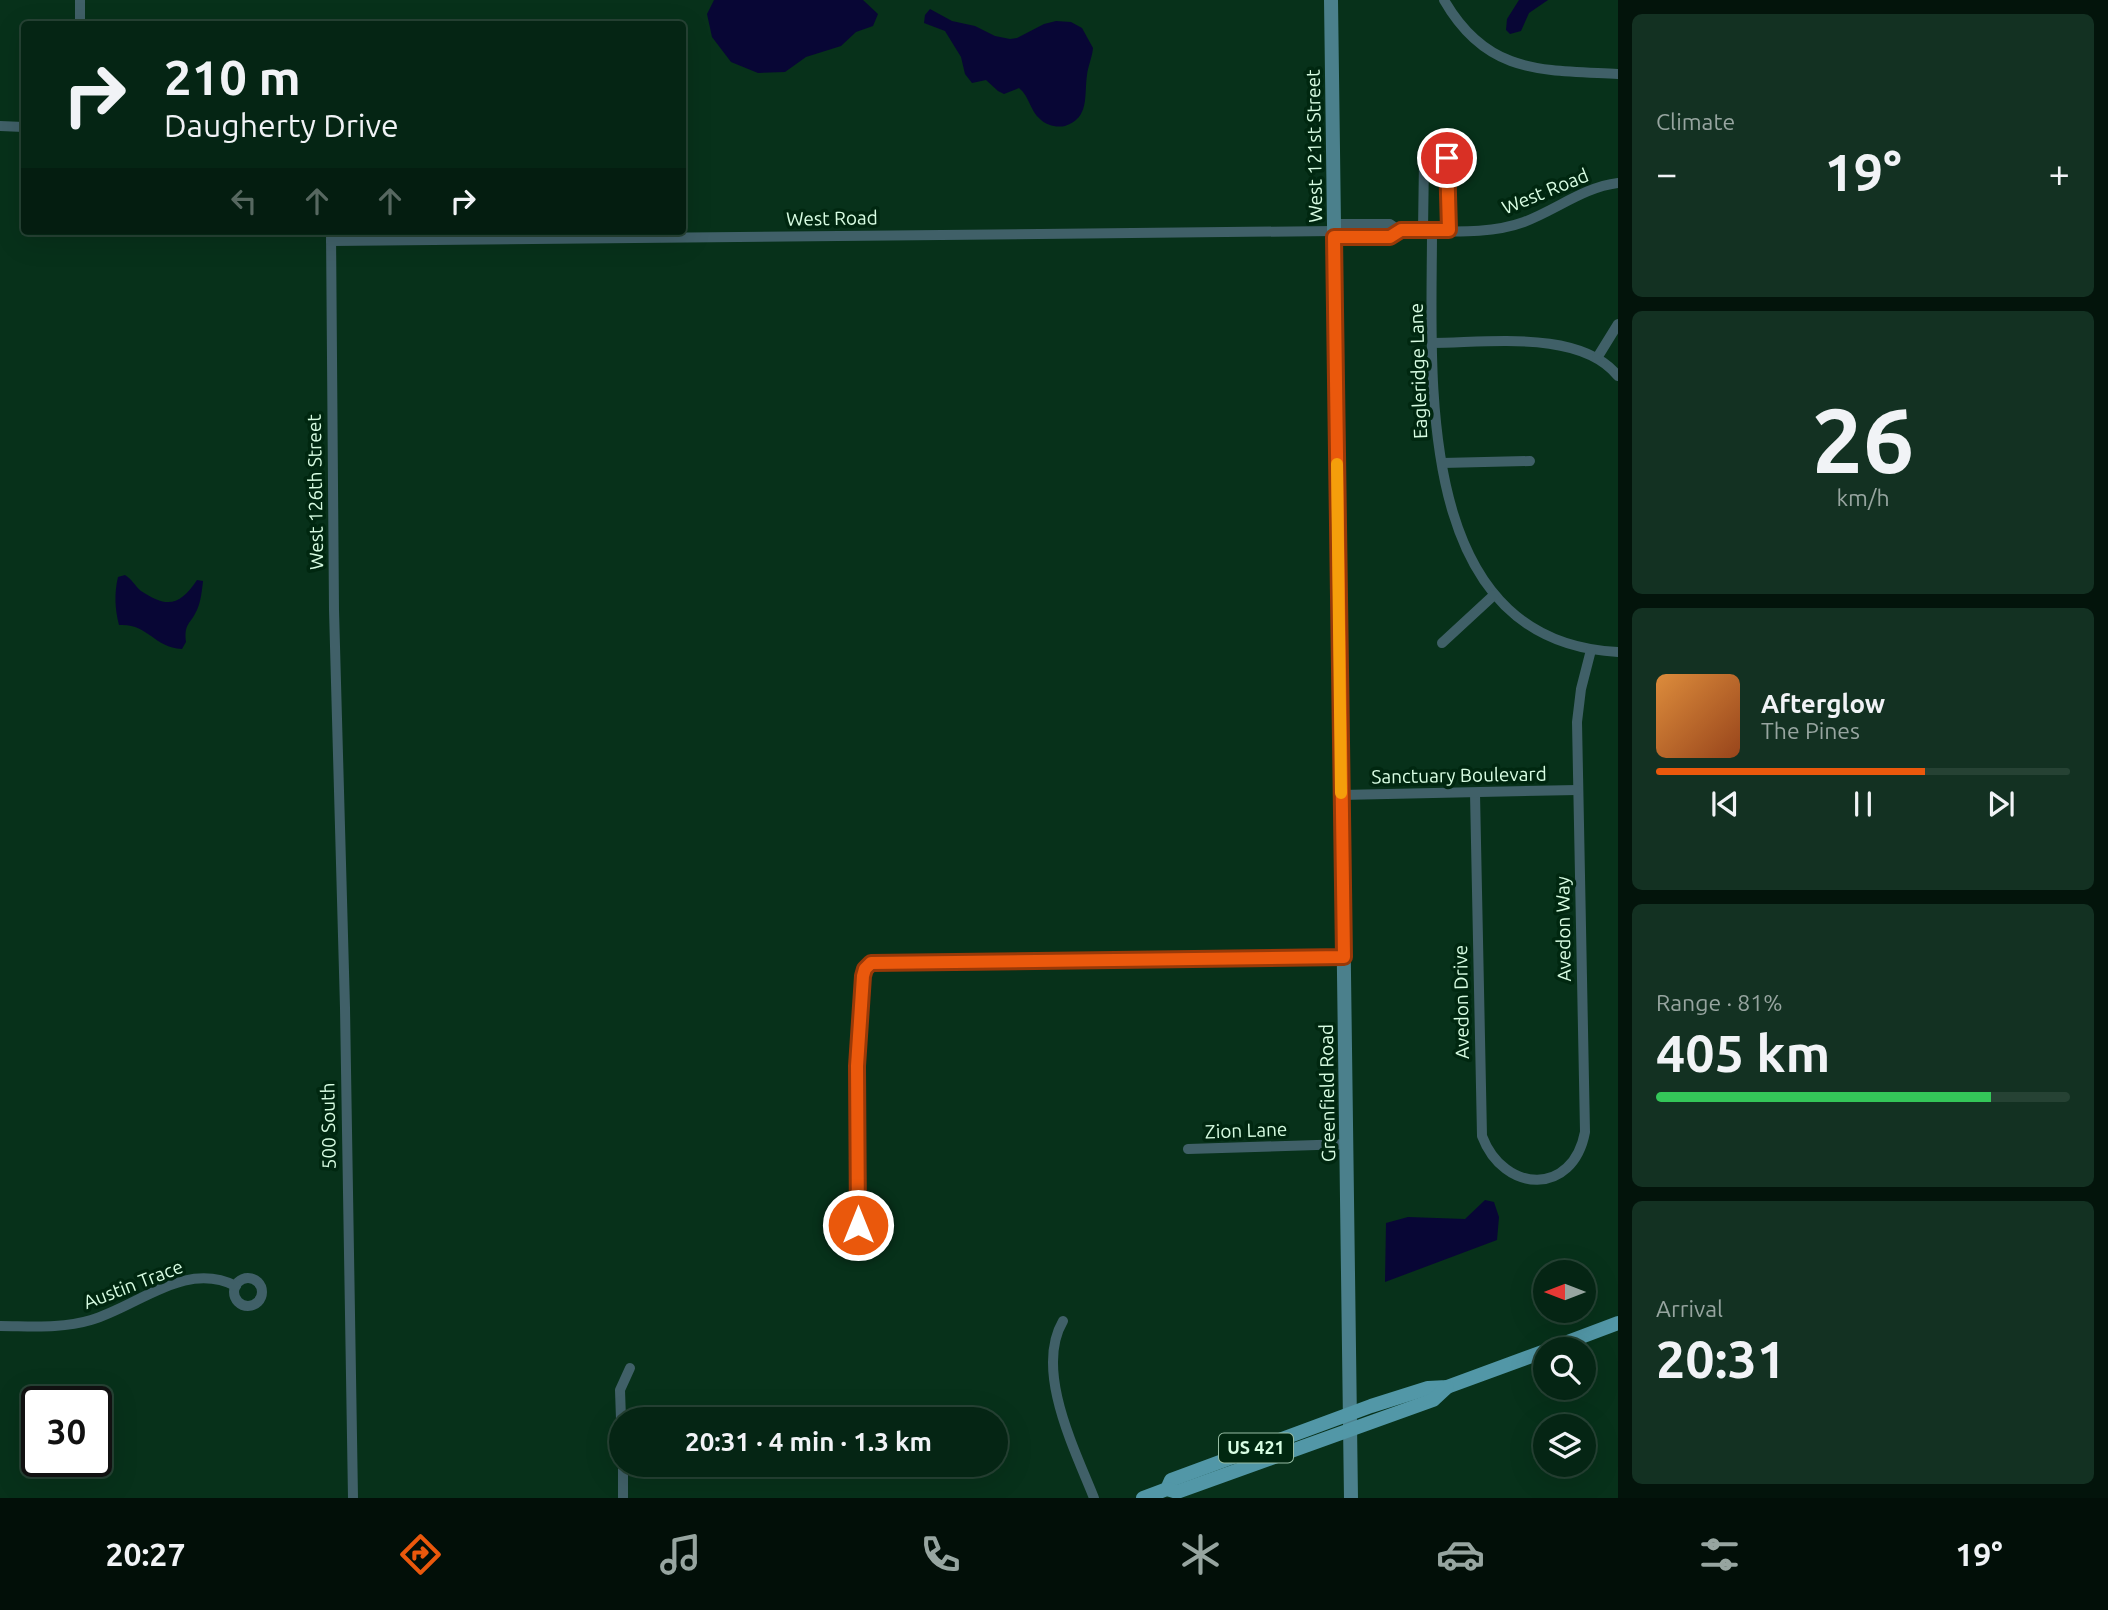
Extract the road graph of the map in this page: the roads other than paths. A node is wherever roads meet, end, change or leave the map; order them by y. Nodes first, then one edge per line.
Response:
1 (80, 0) edge
2 (1332, 0) edge
3 (1444, 0) edge
4 (80, 21) edge
5 (1618, 74) edge
6 (0, 126) edge
7 (21, 127) edge
8 (1618, 183) edge
9 (1428, 230) junction
10 (1449, 230) junction
11 (1334, 231) junction
12 (686, 234) edge
13 (532, 235) edge
14 (331, 236) edge
15 (1618, 324) edge
16 (1432, 343) junction
17 (1597, 358) junction
18 (1618, 376) edge
19 (1530, 461) dead end
20 (1442, 463) junction
21 (1494, 595) junction
22 (1443, 643) dead end
23 (1591, 650) junction
24 (1618, 652) edge
25 (338, 753) joint
26 (1340, 755) joint
27 (1577, 790) junction
28 (1475, 793) junction
29 (1341, 795) junction
30 (1344, 957) junction
31 (1348, 1144) junction
32 (1188, 1149) dead end
33 (1534, 1180) joint
34 (858, 1225) dead end
35 (236, 1286) dead end
36 (1063, 1321) dead end
37 (1618, 1323) edge
38 (0, 1326) edge
39 (1581, 1337) edge
40 (1533, 1355) edge
41 (630, 1368) dead end
42 (1447, 1387) junction
43 (621, 1407) edge
44 (1351, 1413) junction
45 (1351, 1430) junction
46 (623, 1477) edge
47 (1167, 1489) junction
48 (352, 1498) edge
49 (624, 1498) edge
50 (1094, 1498) edge
51 (1143, 1498) edge
52 (1351, 1498) edge

1 - 4 street
2 - 11 street, West 121st Street
3 - 5 street
6 - 7 street
8 - 10 street, West Road
9 - 10 street, West Road
9 - 10 street, Eagleridge Lane
9 - 11 street, West Road
9 - 16 street, Eagleridge Lane
11 - 12 street, West Road
11 - 26 street, West 121st Street
13 - 14 street, West Road
14 - 25 street, West 126th Street
15 - 17 street
16 - 17 street
16 - 20 street, Eagleridge Lane
17 - 18 street
19 - 20 street
20 - 21 street, Eagleridge Lane
21 - 22 street
21 - 23 street, Eagleridge Lane
23 - 24 street, Eagleridge Lane
23 - 27 street, Avedon Way
25 - 48 street, 500 South
26 - 29 street, Greenfield Road
27 - 28 street, Sanctuary Boulevard
27 - 33 street, Avedon Way
28 - 29 street, Sanctuary Boulevard
28 - 33 street, Avedon Drive
29 - 30 street, Greenfield Road
30 - 31 street, Greenfield Road
30 - 34 street
31 - 32 street, Zion Lane
31 - 44 street, Greenfield Road
35 - 38 street, Austin Trace
36 - 50 street
37 - 39 main road, US 421
40 - 42 main road, US 421
41 - 43 street
42 - 44 main road, US 421
42 - 45 main road, US 421
44 - 45 street, Greenfield Road
44 - 47 main road, US 421
45 - 47 main road, US 421
45 - 52 street, Greenfield Road
46 - 49 street
47 - 51 main road, US 421

